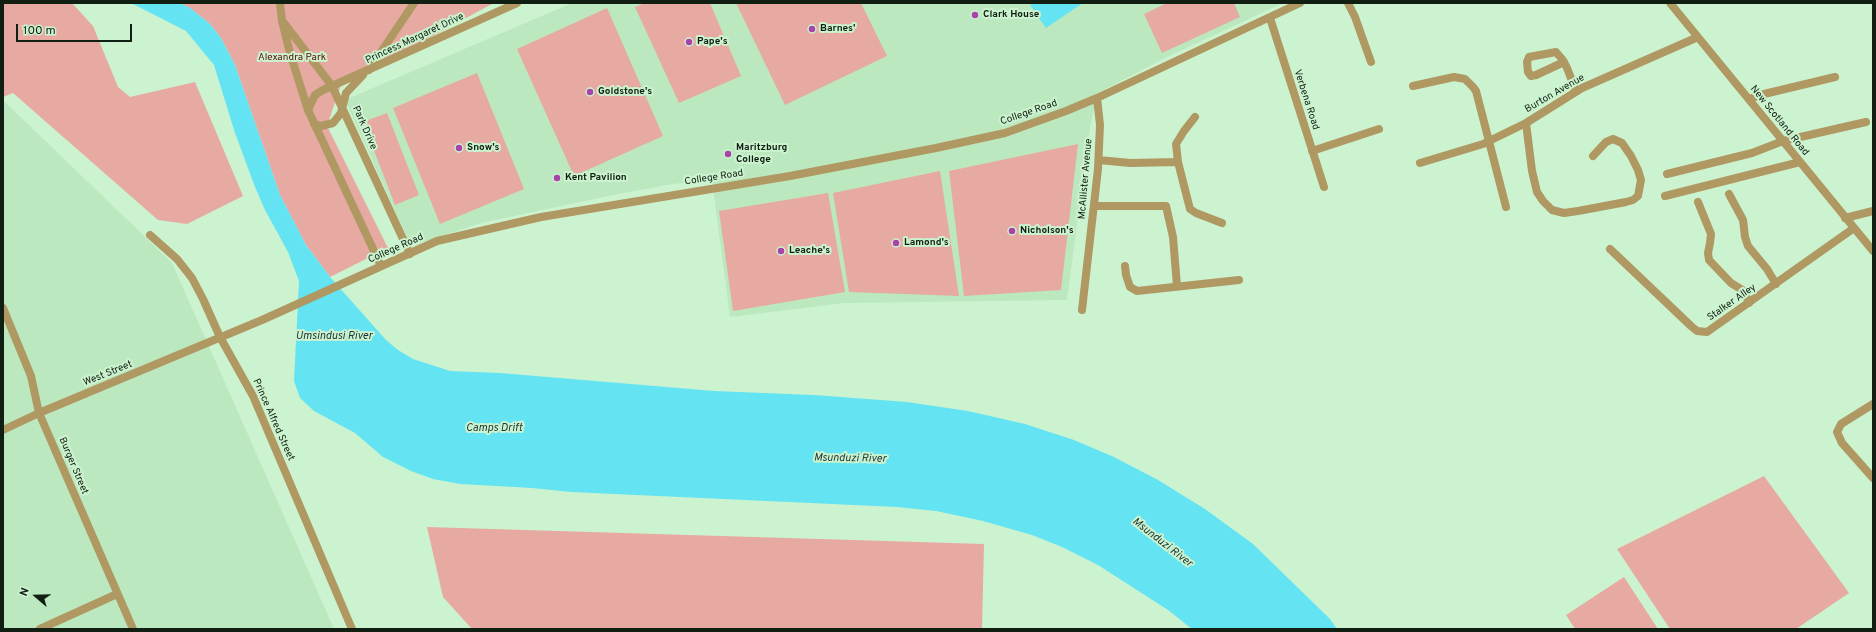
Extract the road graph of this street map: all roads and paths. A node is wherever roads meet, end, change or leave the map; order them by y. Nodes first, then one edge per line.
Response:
1 (280, 3) edge
2 (414, 3) edge
3 (517, 3) edge
4 (1300, 3) edge
5 (1348, 3) edge
6 (1670, 3) edge
7 (1270, 18) junction
8 (282, 21) junction
9 (1698, 37) junction
10 (1371, 62) dead end
11 (1564, 62) dead end
12 (367, 72) junction
13 (1835, 77) dead end
14 (332, 86) junction
15 (1413, 86) dead end
16 (1576, 91) junction
17 (1097, 98) junction
18 (1749, 99) junction
19 (342, 105) junction
20 (308, 110) junction
21 (1195, 117) dead end
22 (1866, 122) dead end
23 (1526, 123) junction
24 (314, 124) junction
25 (1379, 129) dead end
26 (1489, 140) junction
27 (1783, 141) junction
28 (1312, 151) junction
29 (1593, 156) dead end
30 (1099, 160) junction
31 (1178, 162) junction
32 (1800, 162) junction
33 (1420, 163) dead end
34 (1667, 174) dead end
35 (1324, 188) dead end
36 (1729, 194) dead end
37 (1665, 196) dead end
38 (1698, 202) dead end
39 (1094, 206) junction
40 (1506, 207) dead end
41 (1873, 211) edge
42 (1846, 218) junction
43 (1222, 223) dead end
44 (1854, 228) junction
45 (150, 235) dead end
46 (1610, 248) dead end
47 (1873, 251) edge
48 (410, 254) junction
49 (381, 266) junction
50 (1126, 266) dead end
51 (1239, 280) dead end
52 (1776, 284) junction
53 (1177, 286) junction
54 (1749, 303) junction
55 (3, 308) edge
56 (1082, 310) dead end
57 (220, 337) junction
58 (1873, 404) edge
59 (39, 413) junction
60 (3, 430) edge
61 (1873, 478) edge
62 (117, 594) junction
63 (40, 629) edge
64 (133, 629) edge
65 (350, 629) edge

1 - 8 street
2 - 12 street
3 - 12 street, Princess Margaret Drive
4 - 7 street, College Road
5 - 10 street
6 - 9 street, New Scotland Road
7 - 17 street, College Road
7 - 28 street, Verbena Road
8 - 14 street, Park Drive
8 - 20 street
9 - 16 street, Burton Avenue
9 - 18 street, New Scotland Road
11 - 16 street
12 - 14 street, Princess Margaret Drive
12 - 19 street, Princess Margaret Drive
13 - 18 street
14 - 19 street, Park Drive
14 - 20 street
15 - 26 street
16 - 23 street, Burton Avenue
17 - 30 street, McAllister Avenue
17 - 48 street, College Road
18 - 27 street, New Scotland Road
19 - 24 street
19 - 48 street, Park Drive
20 - 24 street
21 - 31 street
22 - 27 street
23 - 26 street, Burton Avenue
23 - 29 street
24 - 49 street
25 - 28 street
26 - 33 street, Burton Avenue
26 - 40 street
27 - 32 street, New Scotland Road
27 - 34 street
28 - 35 street, Verbena Road
30 - 31 street
30 - 39 street, McAllister Avenue
31 - 43 street
32 - 37 street
32 - 42 street, New Scotland Road
36 - 52 street
38 - 54 street
39 - 53 street
39 - 56 street, McAllister Avenue
41 - 42 street
42 - 44 street, New Scotland Road
44 - 47 street, New Scotland Road
44 - 52 street, Stalker Alley
45 - 57 street, Prince Alfred Street
46 - 54 street, Stalker Alley
48 - 49 street, College Road
49 - 57 street, College Road
50 - 53 street
51 - 53 street
52 - 54 street, Stalker Alley
55 - 59 street, Burger Street
57 - 59 street, West Street
57 - 65 street, Prince Alfred Street
58 - 61 street
59 - 60 street, West Street
59 - 62 street, Burger Street
62 - 63 street
62 - 64 street, Burger Street

